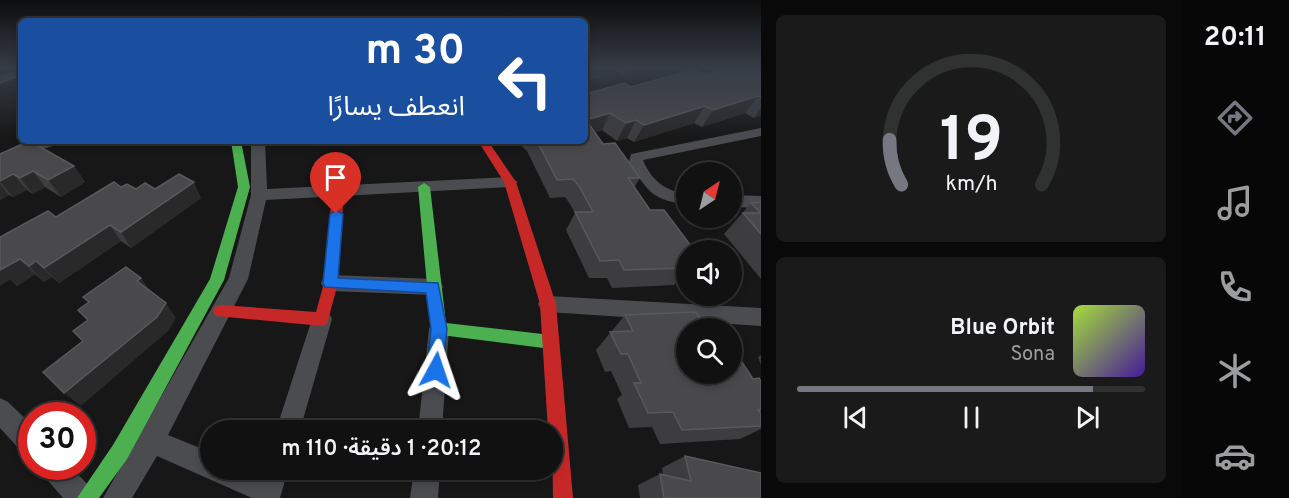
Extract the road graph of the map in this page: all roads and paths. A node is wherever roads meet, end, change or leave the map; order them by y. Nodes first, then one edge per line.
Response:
1 (761, 132) edge
2 (44, 144) edge
3 (237, 144) edge
4 (258, 144) edge
5 (485, 144) edge
6 (0, 158) edge
7 (510, 182) junction
8 (424, 187) junction
9 (338, 191) junction
10 (260, 195) junction
11 (676, 198) edge
12 (742, 201) edge
13 (761, 202) edge
14 (331, 283) junction
15 (433, 287) junction
16 (548, 304) junction
17 (221, 311) junction
18 (761, 316) edge
19 (322, 320) junction
20 (439, 329) junction
21 (551, 342) junction
22 (0, 410) edge
23 (291, 420) edge
24 (431, 420) edge
25 (18, 429) edge
26 (152, 441) junction
27 (200, 461) edge
28 (65, 480) edge
29 (251, 480) edge
30 (426, 480) edge
31 (270, 486) edge
32 (81, 498) edge
33 (87, 498) edge
34 (117, 498) edge
35 (424, 498) edge
36 (563, 498) edge

1 - 11 street
2 - 6 street
3 - 33 street
4 - 10 street
5 - 7 street
7 - 8 street
7 - 16 street
8 - 9 street
8 - 15 street
9 - 10 street
9 - 14 street
10 - 17 street
12 - 13 street
14 - 15 street
14 - 19 street
15 - 20 street
16 - 18 street
16 - 21 street
17 - 19 street
17 - 26 street
19 - 23 street
20 - 21 street
20 - 24 street
21 - 36 street
22 - 25 street
26 - 27 street
26 - 34 street
28 - 32 street
29 - 31 street
30 - 35 street

